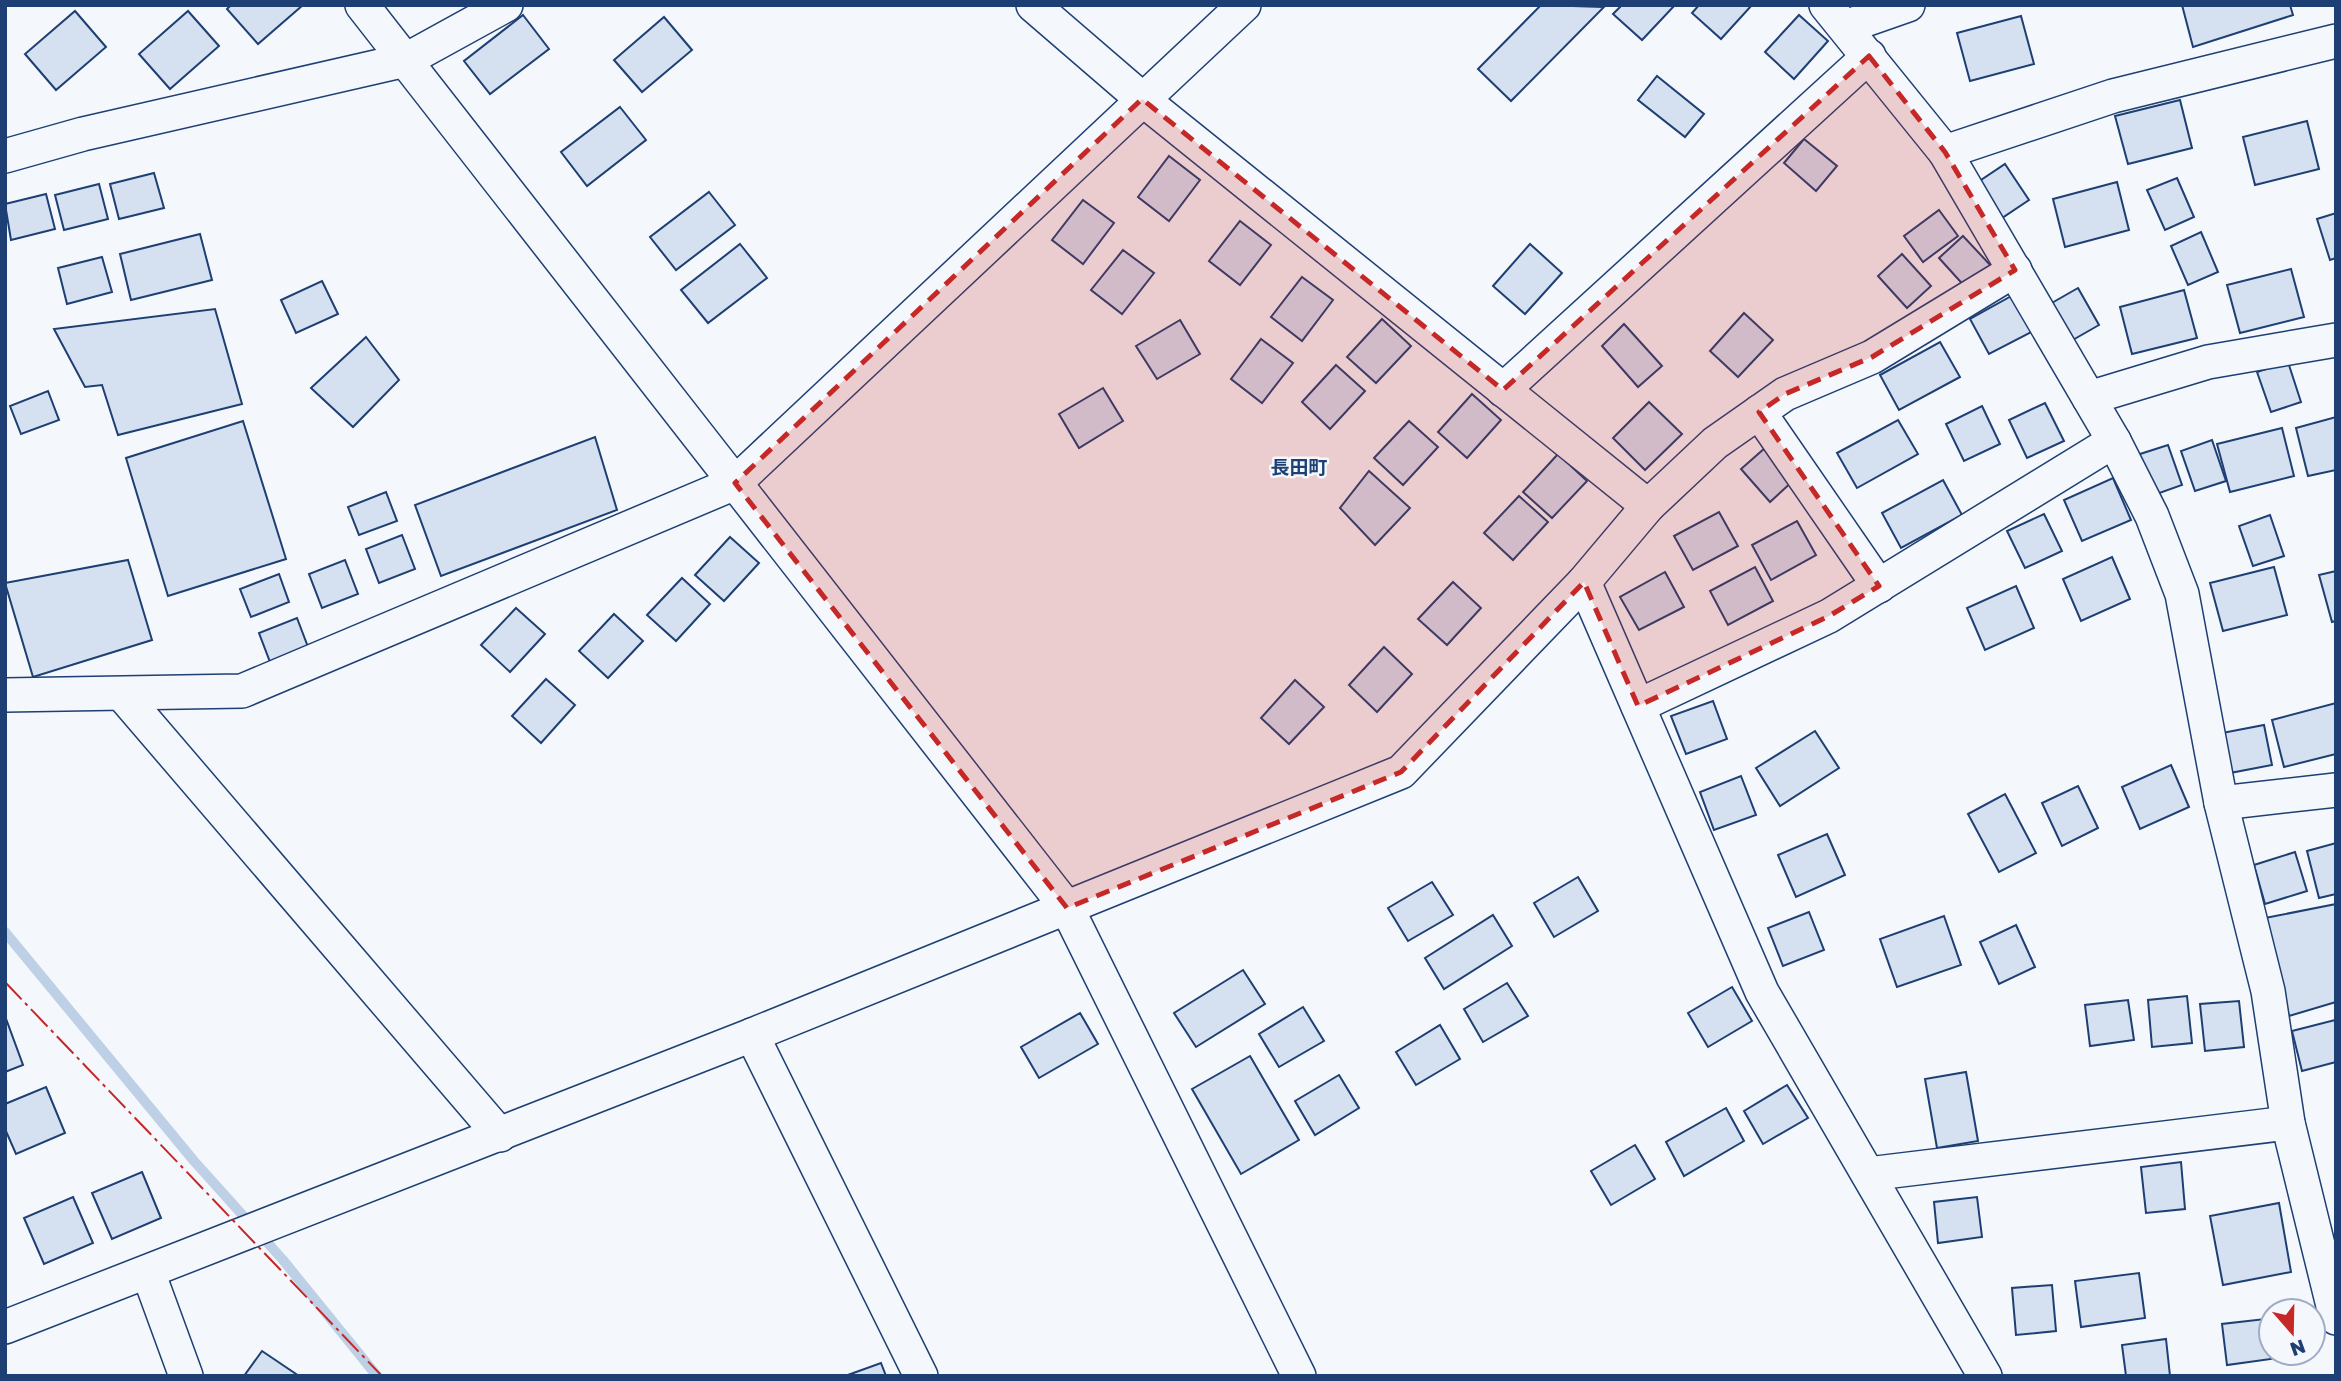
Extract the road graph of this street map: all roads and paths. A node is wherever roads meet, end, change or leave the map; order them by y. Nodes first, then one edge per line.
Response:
1 (362, 5) edge
2 (506, 5) edge
3 (1033, 5) edge
4 (1244, 5) edge
5 (1908, 5) edge
6 (1836, 16) edge
7 (2336, 41) edge
8 (1869, 56) junction
9 (406, 60) junction
10 (1142, 99) junction
11 (1945, 152) junction
12 (5, 156) edge
13 (2015, 270) junction
14 (2336, 340) edge
15 (1503, 390) junction
16 (2089, 398) junction
17 (1759, 412) junction
18 (2114, 441) junction
19 (735, 483) junction
20 (1648, 506) junction
21 (1584, 582) junction
22 (1878, 586) junction
23 (122, 694) junction
24 (5, 695) edge
25 (1638, 706) junction
26 (2336, 790) edge
27 (2221, 803) junction
28 (1067, 908) junction
29 (752, 1035) junction
30 (2288, 1123) junction
31 (500, 1135) junction
32 (1868, 1174) junction
33 (148, 1272) junction
34 (2336, 1318) edge
35 (5, 1326) edge
36 (186, 1376) edge
37 (922, 1376) edge
38 (1299, 1376) edge
39 (1985, 1376) edge

1 - 9 street
2 - 9 street
3 - 10 street
4 - 10 street
5 - 6 street
6 - 8 street
7 - 11 street
8 - 11 street
8 - 15 street
9 - 12 street
9 - 19 street
10 - 15 street
10 - 19 street
11 - 13 street
13 - 16 street
13 - 17 street
14 - 16 street
15 - 20 street
16 - 18 street
17 - 20 street
17 - 22 street
18 - 22 street
18 - 27 street
19 - 23 street
19 - 28 street
20 - 21 street
21 - 25 street
21 - 28 street
22 - 25 street
23 - 24 street
23 - 31 street
25 - 32 street
26 - 27 street
27 - 30 street
28 - 29 street
28 - 38 street
29 - 31 street
29 - 37 street
30 - 32 street
30 - 34 street
31 - 33 street
32 - 39 street
33 - 35 street
33 - 36 street

